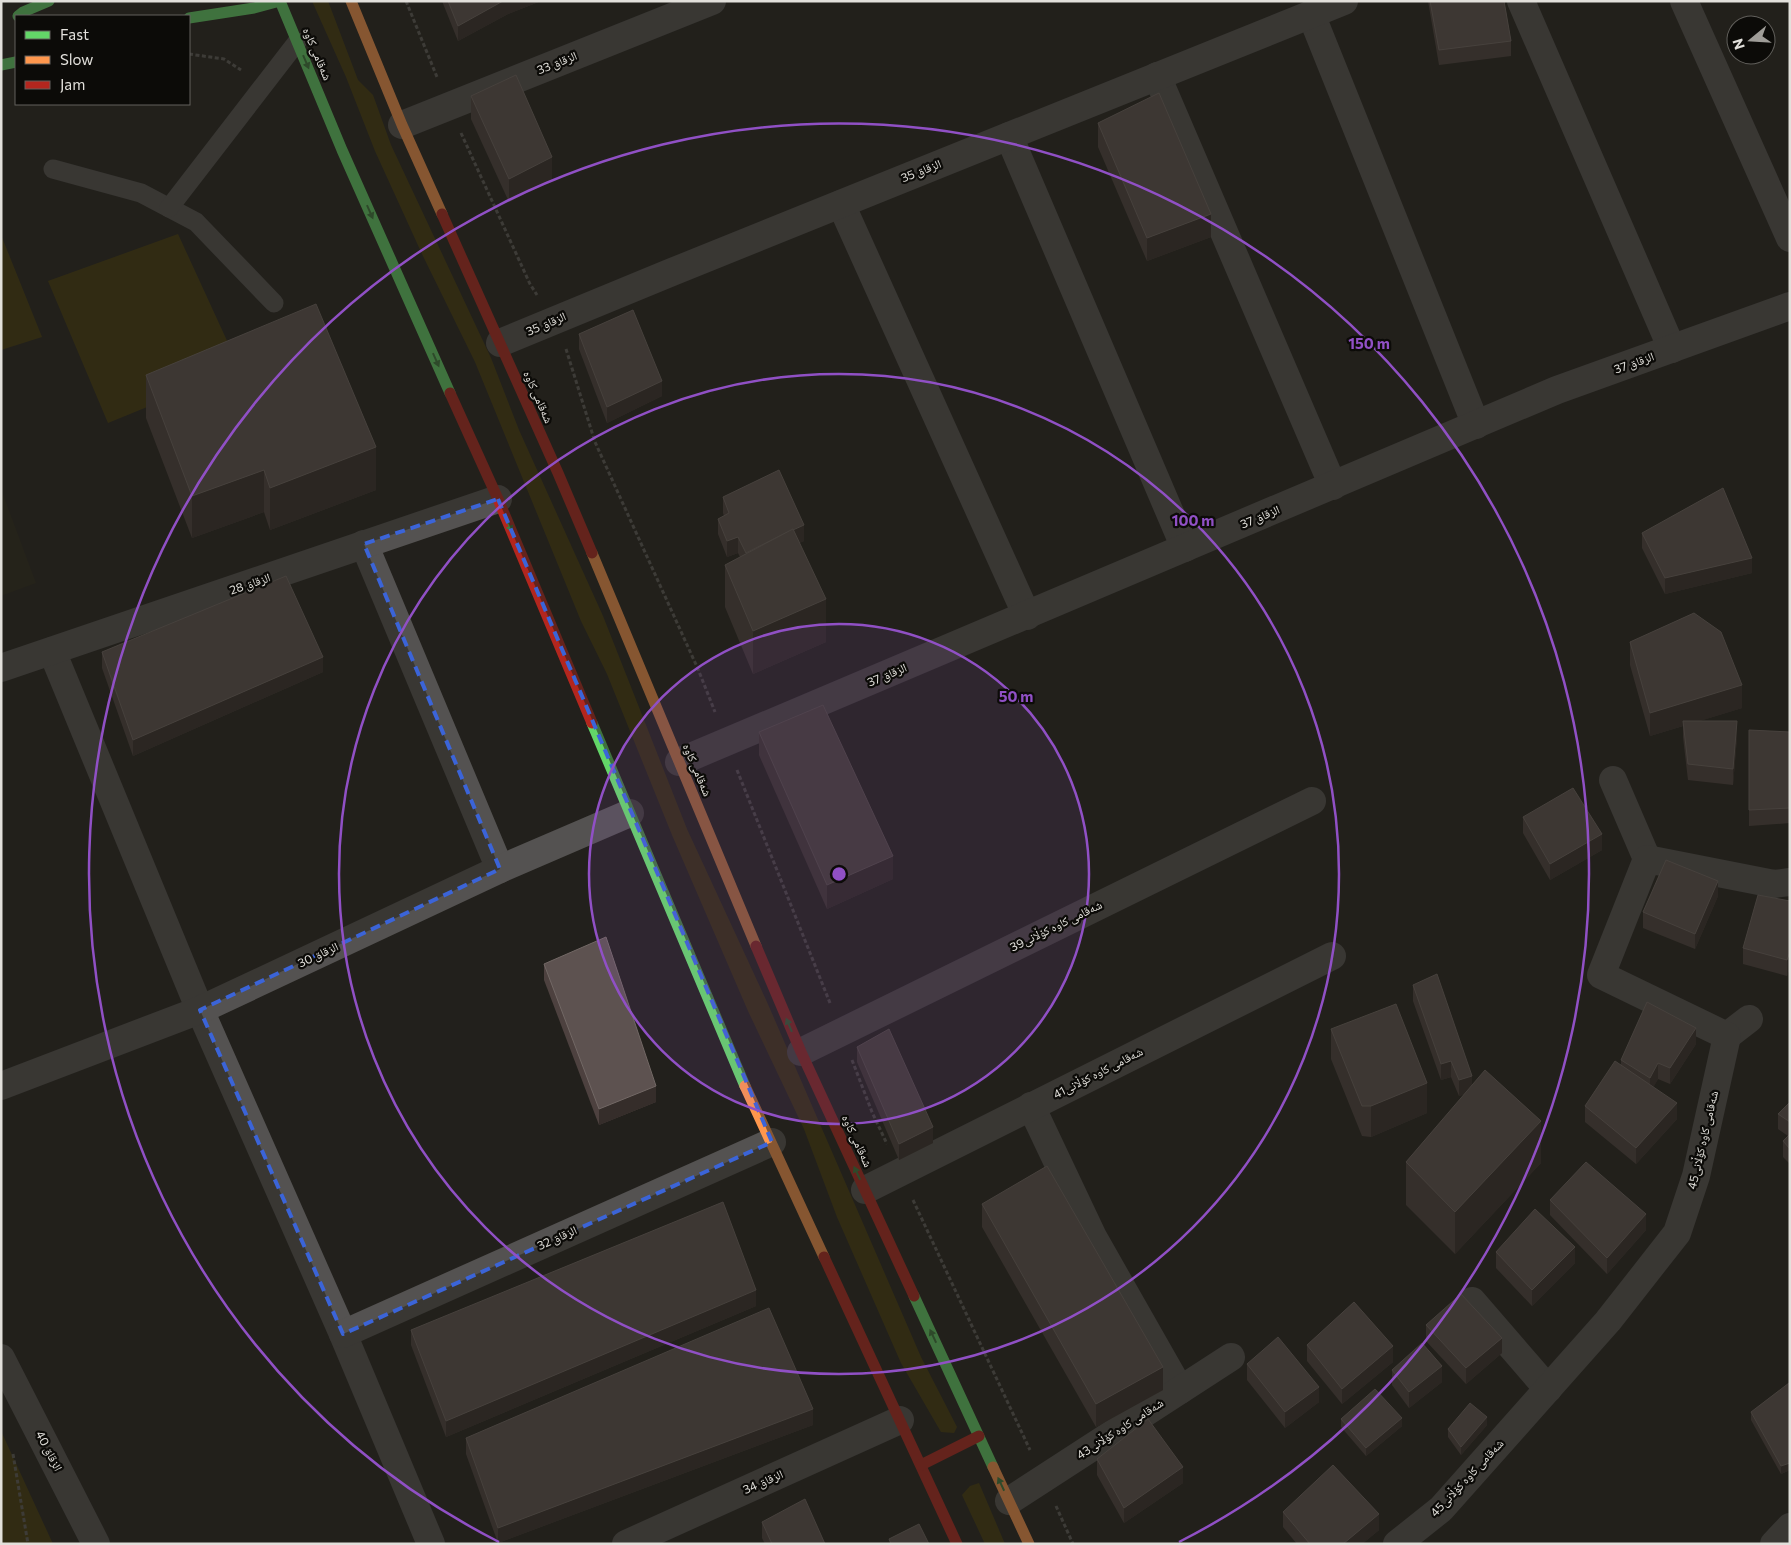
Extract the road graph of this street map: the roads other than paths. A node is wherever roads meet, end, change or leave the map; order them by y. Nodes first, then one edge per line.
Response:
1 (49, 1) edge
2 (280, 1) edge
3 (351, 1) edge
4 (712, 1) edge
5 (1344, 1) edge
6 (1521, 1) edge
7 (1684, 1) edge
8 (684, 6) edge
9 (1311, 14) junction
10 (20, 15) edge
11 (190, 18) edge
12 (297, 42) junction
13 (15, 62) edge
14 (1, 65) edge
15 (1157, 76) junction
16 (402, 125) junction
17 (1009, 136) junction
18 (53, 168) dead end
19 (841, 204) junction
20 (169, 208) junction
21 (1790, 238) edge
22 (274, 303) dead end
23 (1790, 306) edge
24 (500, 343) junction
25 (1672, 349) junction
26 (1476, 425) junction
27 (1333, 486) junction
28 (498, 499) junction
29 (364, 544) junction
30 (1185, 548) junction
31 (1027, 616) junction
32 (52, 651) junction
33 (1, 668) edge
34 (679, 762) junction
35 (1613, 780) dead end
36 (1312, 801) dead end
37 (630, 813) junction
38 (1647, 859) junction
39 (500, 869) junction
40 (1790, 882) edge
41 (1332, 956) dead end
42 (200, 1010) junction
43 (1749, 1019) dead end
44 (1727, 1036) junction
45 (800, 1052) junction
46 (1, 1086) edge
47 (1031, 1106) junction
48 (772, 1142) junction
49 (865, 1190) junction
50 (1472, 1301) dead end
51 (343, 1334) junction
52 (1231, 1357) dead end
53 (1, 1358) edge
54 (1548, 1389) junction
55 (1180, 1390) junction
56 (900, 1420) junction
57 (979, 1436) junction
58 (921, 1465) junction
59 (1009, 1501) junction
60 (1790, 1528) edge
61 (96, 1544) edge
62 (431, 1544) edge
63 (626, 1544) edge
64 (957, 1544) edge
65 (1029, 1544) edge
66 (1397, 1544) edge
67 (1774, 1544) edge

1 - 10 main road
2 - 11 main road
2 - 12 main road, شەقامی کاوە
3 - 16 main road, شەقامی کاوە
4 - 8 street, الزقاق 33
5 - 9 street, الزقاق 35
6 - 25 street
7 - 21 street
8 - 16 street, الزقاق 33
9 - 15 street, الزقاق 35
9 - 26 street
12 - 20 lane
12 -> 28 main road, شەقامی کاوە
13 - 14 main road
15 - 17 street, الزقاق 35
15 - 27 street
16 - 24 main road, شەقامی کاوە
17 - 19 street, الزقاق 35
17 - 30 street
18 - 20 lane
19 - 24 street, الزقاق 35
19 - 31 street
20 - 22 lane
23 - 25 street, الزقاق 37
24 - 34 main road, شەقامی کاوە
25 - 26 street, الزقاق 37
26 - 27 street, الزقاق 37
27 - 30 street, الزقاق 37
28 - 29 street, الزقاق 28
28 -> 37 main road, شەقامی کاوە
29 - 32 street, الزقاق 28
29 - 39 street
30 - 31 street, الزقاق 37
31 - 34 street, الزقاق 37
32 - 33 street, الزقاق 28
32 - 42 street
45 -> 34 main road, شەقامی کاوە
35 - 38 street
36 - 45 street, شەقامی کاوە کۆڵانی39
37 - 39 street, الزقاق 30
37 - 48 main road, شەقامی کاوە
38 - 40 street
38 - 44 street
39 - 42 street, الزقاق 30
41 - 47 street, شەقامی کاوە کۆڵانی41
42 - 46 street, الزقاق 30
42 - 51 street
43 - 44 street
44 - 54 street, شەقامی کاوە کۆڵانی45
49 -> 45 main road, شەقامی کاوە
47 - 49 street, شەقامی کاوە کۆڵانی41
47 - 55 street
48 - 51 street, الزقاق 32
48 - 56 main road, شەقامی کاوە
57 -> 49 main road, شەقامی کاوە
50 - 54 street
51 - 62 street
52 - 55 street, شەقامی کاوە کۆڵانی43
53 - 61 street, الزقاق 40
54 - 66 street, شەقامی کاوە کۆڵانی45
55 - 59 street, شەقامی کاوە کۆڵانی43
56 - 58 main road, شەقامی کاوە
56 - 63 street, الزقاق 34
57 - 58 main road
59 -> 57 main road, شەقامی کاوە
58 - 64 main road, شەقامی کاوە
59 - 65 main road, شەقامی کاوە
60 - 67 street

